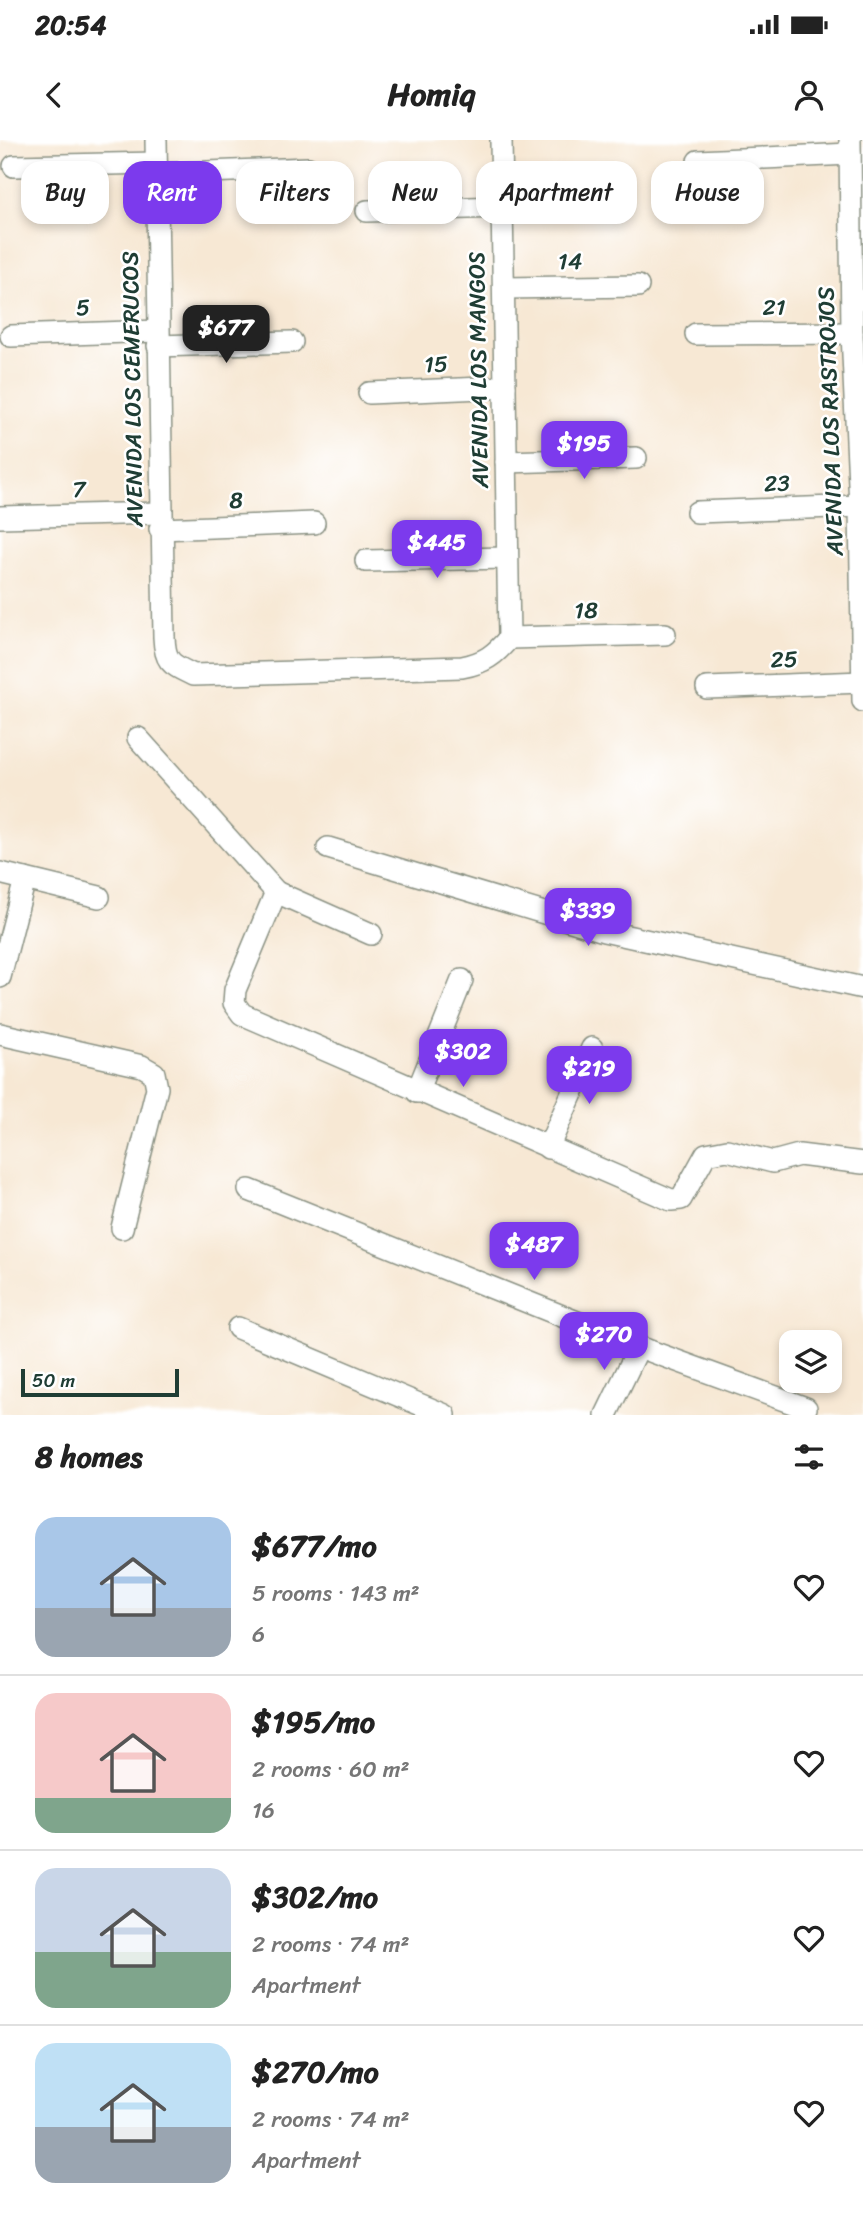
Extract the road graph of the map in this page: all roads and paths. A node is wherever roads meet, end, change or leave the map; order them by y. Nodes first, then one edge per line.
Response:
1 (156, 140) edge
2 (501, 140) edge
3 (850, 147) edge
4 (156, 161) edge
5 (501, 161) edge
6 (698, 161) dead end
7 (14, 166) dead end
8 (123, 168) edge
9 (476, 208) edge
10 (367, 211) dead end
11 (157, 224) edge
12 (502, 224) edge
13 (638, 286) dead end
14 (504, 288) junction
15 (852, 333) junction
16 (696, 334) dead end
17 (11, 336) dead end
18 (158, 339) junction
19 (292, 342) dead end
20 (505, 387) junction
21 (369, 393) dead end
22 (636, 458) dead end
23 (506, 462) junction
24 (860, 506) junction
25 (697, 512) dead end
26 (0, 517) edge
27 (160, 521) junction
28 (314, 523) dead end
29 (508, 558) junction
30 (366, 561) dead end
31 (665, 634) dead end
32 (509, 638) junction
33 (862, 682) edge
34 (708, 688) dead end
35 (863, 701) edge
36 (138, 738) dead end
37 (328, 848) dead end
38 (0, 873) edge
39 (25, 879) junction
40 (276, 892) junction
41 (99, 897) dead end
42 (371, 934) dead end
43 (0, 977) edge
44 (462, 980) dead end
45 (863, 988) edge
46 (0, 1034) edge
47 (592, 1048) dead end
48 (416, 1092) junction
49 (548, 1148) junction
50 (863, 1163) edge
51 (249, 1190) dead end
52 (122, 1228) dead end
53 (238, 1328) dead end
54 (639, 1347) junction
55 (806, 1408) dead end
56 (445, 1415) edge
57 (607, 1415) edge

1 - 4 street, AVENIDA LOS CEMERUCOS
2 - 5 street, AVENIDA LOS MANGOS
3 - 6 street
3 - 15 street, AVENIDA LOS RASTROJOS
7 - 8 street
9 - 10 street
11 - 18 street, AVENIDA LOS CEMERUCOS
12 - 14 street, AVENIDA LOS MANGOS
13 - 14 street, 14
14 - 20 street, AVENIDA LOS MANGOS
15 - 16 street, 21
15 - 24 street, AVENIDA LOS RASTROJOS
17 - 18 street, 5
18 - 19 street, 5
18 - 27 street, AVENIDA LOS CEMERUCOS
20 - 21 street, 15
20 - 23 street, AVENIDA LOS MANGOS
22 - 23 street
23 - 29 street, AVENIDA LOS MANGOS
24 - 25 street, 23
24 - 33 street, AVENIDA LOS RASTROJOS
26 - 27 street, 7
27 - 28 street, 8
27 - 32 street, AVENIDA LOS CEMERUCOS
29 - 30 street
29 - 32 street, AVENIDA LOS MANGOS
31 - 32 street, 18
33 - 34 street, 25
33 - 35 street, AVENIDA LOS RASTROJOS
36 - 40 street
37 - 45 street
38 - 39 street
39 - 41 street
39 - 43 street
40 - 42 street
40 - 48 street
44 - 48 street
46 - 52 street
47 - 49 street
48 - 49 street
49 - 50 street
51 - 54 street
53 - 56 street
54 - 55 street
54 - 57 street

